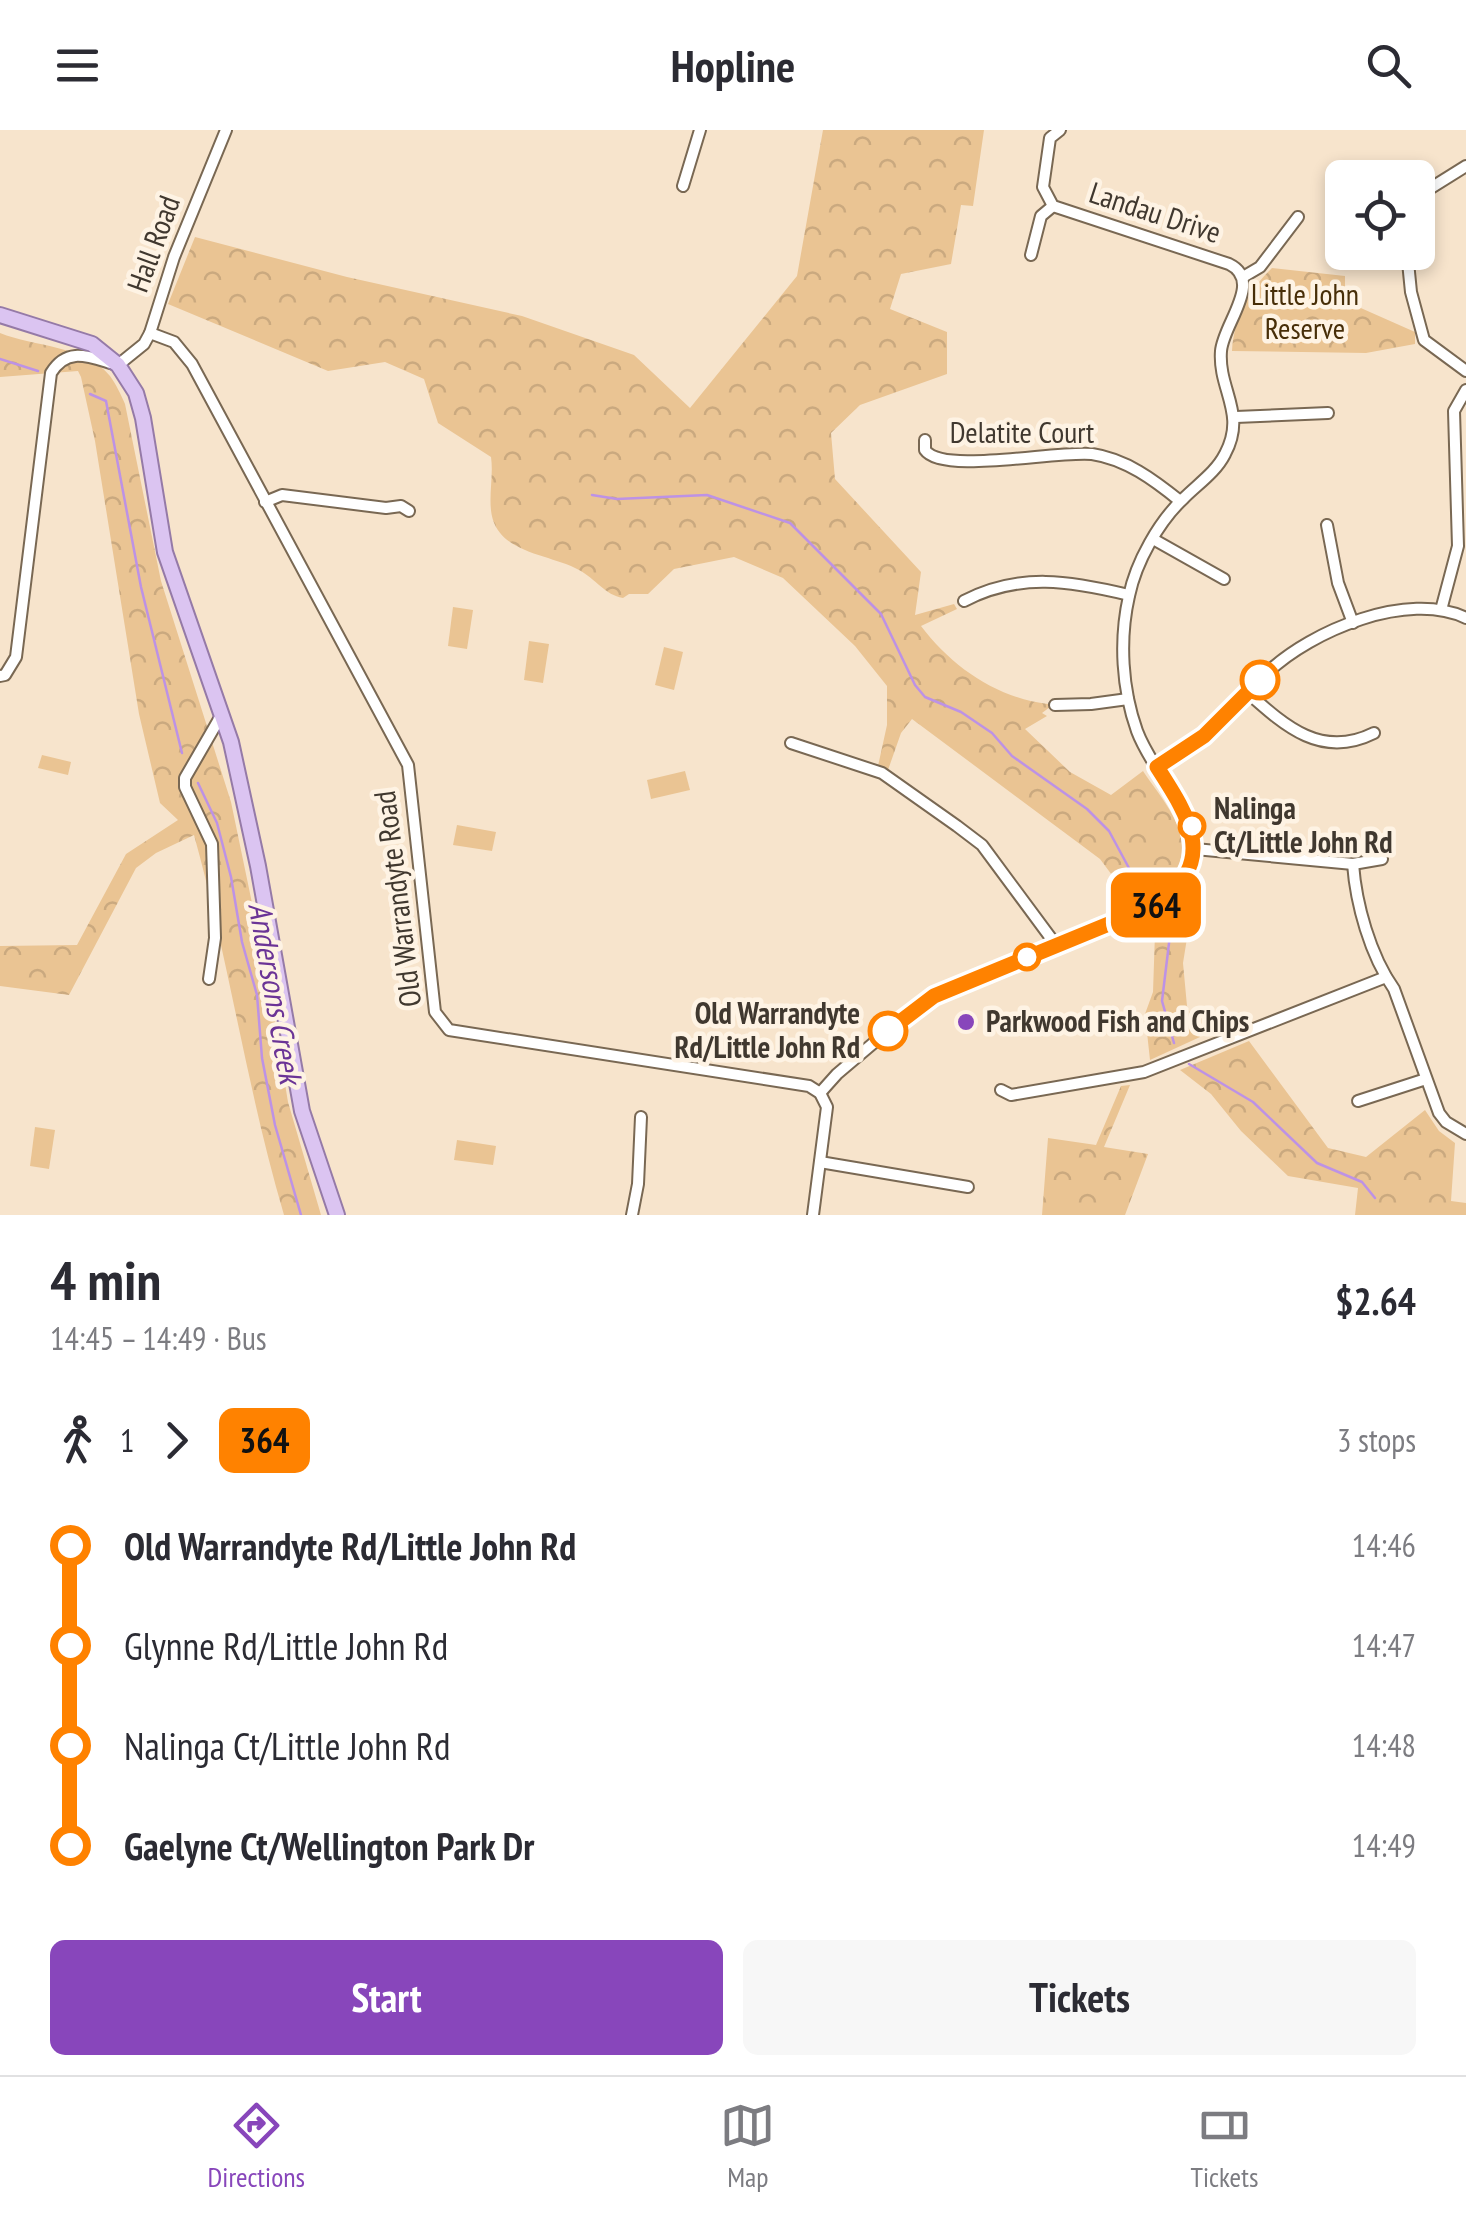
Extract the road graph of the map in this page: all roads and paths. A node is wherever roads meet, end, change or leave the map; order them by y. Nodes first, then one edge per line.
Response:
1 (226, 130) edge
2 (700, 130) edge
3 (1060, 130) edge
4 (1466, 166) edge
5 (1435, 185) edge
6 (684, 186) dead end
7 (1053, 206) junction
8 (1298, 216) dead end
9 (1032, 255) dead end
10 (1410, 270) edge
11 (1242, 277) junction
12 (0, 315) edge
13 (150, 333) junction
14 (118, 365) junction
15 (1466, 371) edge
16 (1466, 390) edge
17 (1328, 413) dead end
18 (1236, 417) junction
19 (925, 440) dead end
20 (1180, 501) junction
21 (265, 502) junction
22 (404, 504) dead end
23 (1327, 525) dead end
24 (1153, 539) junction
25 (1224, 580) dead end
26 (1129, 595) junction
27 (964, 601) dead end
28 (1441, 610) junction
29 (1466, 618) edge
30 (1353, 622) junction
31 (0, 676) edge
32 (1248, 693) junction
33 (1128, 698) junction
34 (1054, 705) dead end
35 (222, 714) junction
36 (1374, 733) dead end
37 (791, 742) dead end
38 (1157, 767) junction
39 (1195, 849) junction
40 (1382, 859) dead end
41 (1352, 864) junction
42 (1056, 945) junction
43 (1386, 977) junction
44 (209, 979) dead end
45 (1426, 1078) junction
46 (820, 1093) junction
47 (1007, 1097) dead end
48 (1358, 1102) dead end
49 (641, 1117) dead end
50 (1466, 1134) edge
51 (820, 1162) junction
52 (968, 1187) dead end
53 (338, 1215) edge
54 (632, 1215) edge
55 (813, 1215) edge

1 - 13 street, Hall Road
2 - 6 street
3 - 7 street, Landau Drive
4 - 5 street
7 - 9 street
7 - 11 street, Landau Drive
8 - 11 street
10 - 15 street
11 - 18 street, Landau Drive
12 - 14 main road
13 - 14 street, Hall Road
13 - 21 street, Old Warrandyte Road
14 - 31 street
14 - 35 main road
16 - 28 street
17 - 18 street
18 - 20 street
19 - 20 street, Delatite Court
20 - 24 street
21 - 22 street
21 - 46 street, Old Warrandyte Road
23 - 30 street
24 - 25 street
24 - 26 street
26 - 27 street
26 - 33 street
28 - 29 street
28 - 30 street
30 - 32 street
32 - 36 street
32 - 38 street
33 - 34 street
33 - 38 street
35 - 44 street
35 - 53 main road
37 - 42 street
38 - 39 street
39 - 41 street
39 - 42 street
40 - 41 street
41 - 43 street
42 - 46 street
43 - 45 street
43 - 47 street
45 - 48 street
45 - 50 street
46 - 51 street
49 - 54 street
51 - 52 street
51 - 55 street

